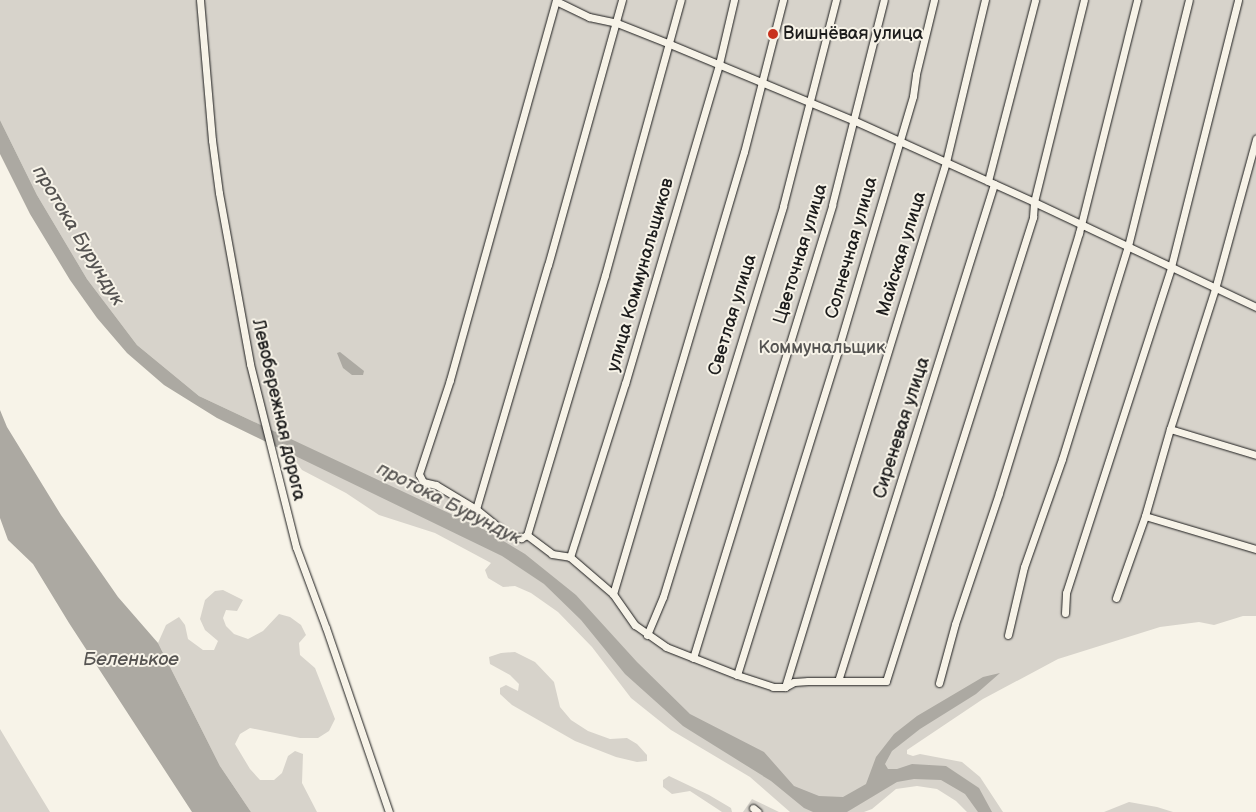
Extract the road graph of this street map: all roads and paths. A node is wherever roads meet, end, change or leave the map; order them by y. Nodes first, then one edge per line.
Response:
1 (200, 0) edge
2 (622, 0) edge
3 (681, 0) edge
4 (734, 0) edge
5 (783, 0) edge
6 (836, 0) edge
7 (884, 0) edge
8 (934, 0) edge
9 (985, 0) edge
10 (1035, 0) edge
11 (1084, 0) edge
12 (1138, 0) edge
13 (1188, 0) edge
14 (1238, 0) edge
15 (556, 1) edge
16 (617, 23) junction
17 (670, 44) junction
18 (719, 64) junction
19 (762, 83) junction
20 (808, 102) junction
21 (855, 121) junction
22 (1256, 139) edge
23 (898, 142) junction
24 (946, 162) junction
25 (991, 182) junction
26 (1034, 202) junction
27 (1080, 224) junction
28 (1128, 246) junction
29 (1171, 267) junction
30 (1216, 289) junction
31 (1256, 307) edge
32 (1170, 429) junction
33 (1256, 455) edge
34 (476, 509) junction
35 (1146, 516) junction
36 (526, 535) junction
37 (1256, 548) edge
38 (570, 557) junction
39 (613, 594) junction
40 (1116, 598) dead end
41 (1065, 613) dead end
42 (647, 635) junction
43 (1008, 635) dead end
44 (692, 658) junction
45 (737, 675) junction
46 (838, 681) junction
47 (939, 683) dead end
48 (785, 687) junction
49 (389, 812) edge

1 - 49 street, Левобережная дорога
2 - 16 street
3 - 17 street
4 - 18 street, улица Коммунальщиков
5 - 19 street
6 - 20 street, Светлая улица
7 - 21 street, Цветочная улица
8 - 23 street, Солнечная улица
9 - 24 street, Майская улица
10 - 25 street, Сиреневая улица
11 - 26 street
12 - 27 street
13 - 28 street
14 - 29 street
15 - 16 street
15 - 34 street
16 - 17 street
16 - 34 street
17 - 18 street
17 - 36 street
18 - 19 street
18 - 38 street, улица Коммунальщиков
19 - 20 street
19 - 39 street
20 - 21 street
20 - 42 street, Светлая улица
21 - 23 street
21 - 44 street, Цветочная улица
22 - 30 street
23 - 24 street
23 - 45 street, Солнечная улица
24 - 25 street
24 - 48 street, Майская улица
25 - 26 street
25 - 46 street, Сиреневая улица
26 - 27 street
26 - 46 street
27 - 28 street
27 - 47 street
28 - 29 street
28 - 43 street
29 - 30 street
29 - 41 street
30 - 31 street
30 - 32 street
32 - 33 street
32 - 35 street
34 - 36 street
35 - 37 street
35 - 40 street
36 - 38 street
38 - 39 street
39 - 42 street
42 - 44 street
44 - 45 street
45 - 48 street
46 - 48 street

